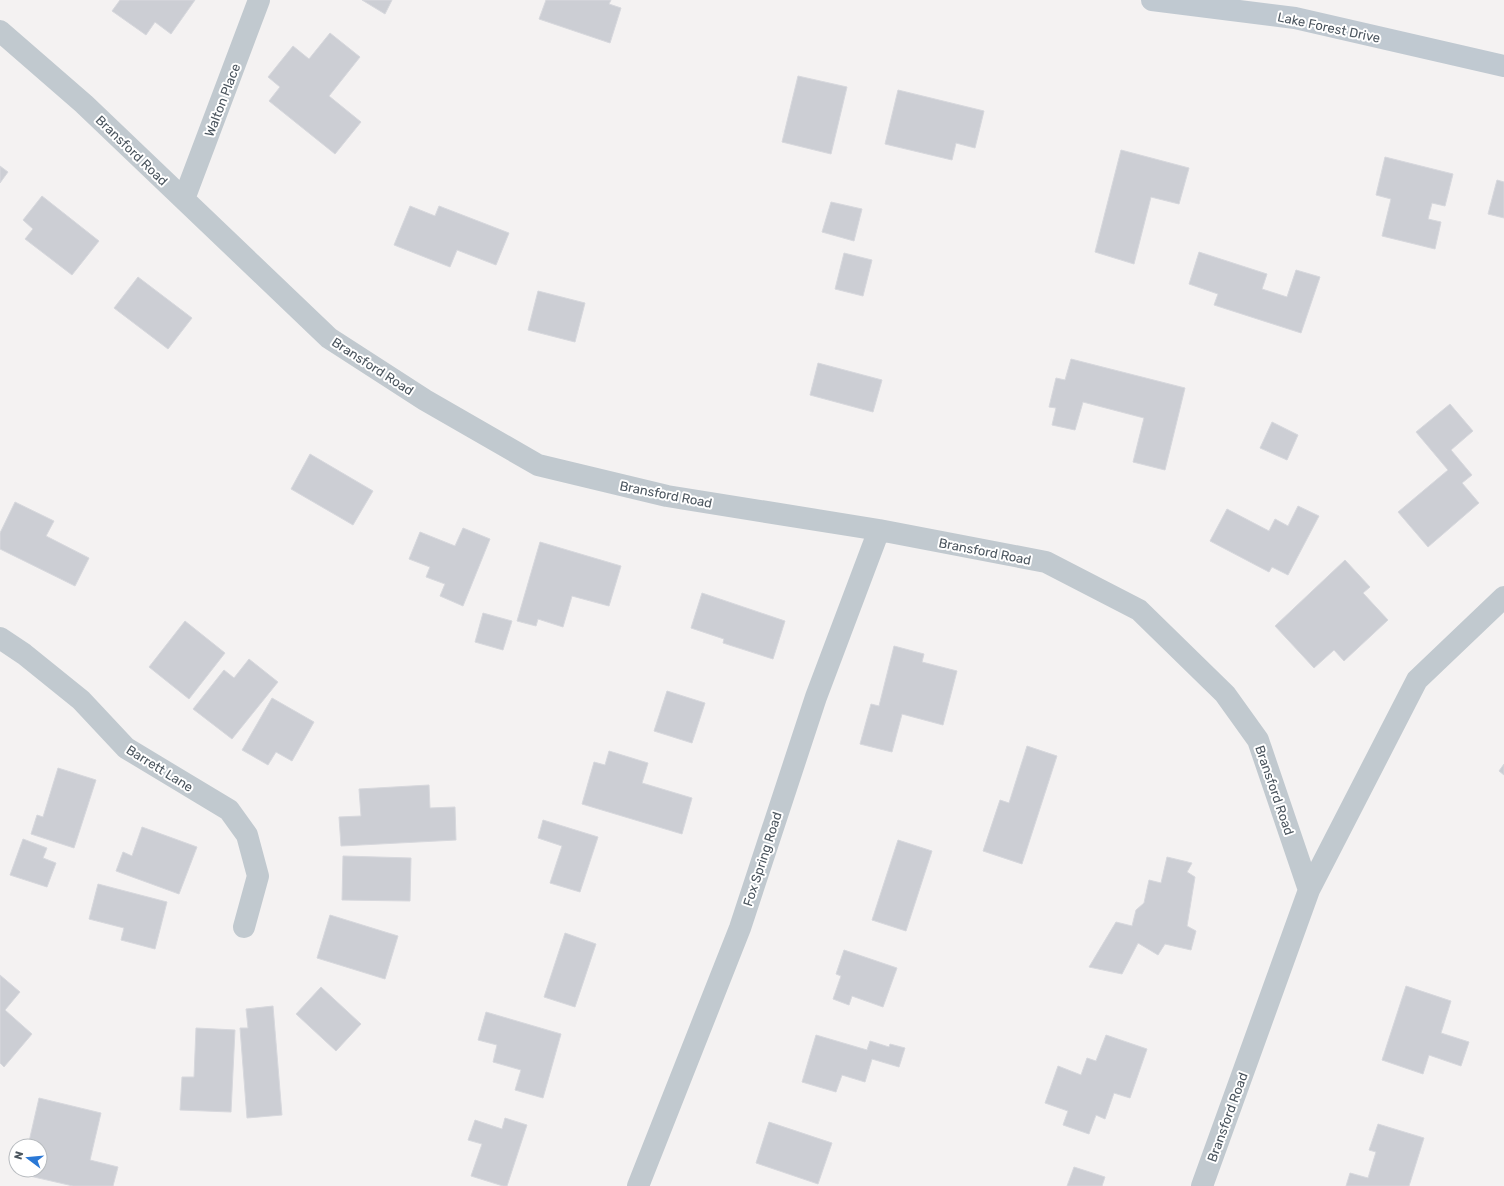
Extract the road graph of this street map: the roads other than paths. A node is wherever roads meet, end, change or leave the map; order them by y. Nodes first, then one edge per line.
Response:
1 (260, 0) edge
2 (1152, 0) edge
3 (0, 31) edge
4 (1504, 66) edge
5 (184, 199) junction
6 (879, 530) junction
7 (1504, 597) edge
8 (0, 638) edge
9 (1310, 890) junction
10 (244, 927) dead end
11 (638, 1186) edge
12 (1202, 1186) edge

1 - 5 street, Walton Place
2 - 4 street, Lake Forest Drive
3 - 5 street, Bransford Road
5 - 6 street, Bransford Road
6 - 9 street, Bransford Road
6 - 11 street, Fox Spring Road
7 - 9 street, Bransford Road
8 - 10 street, Barrett Lane
9 - 12 street, Bransford Road

